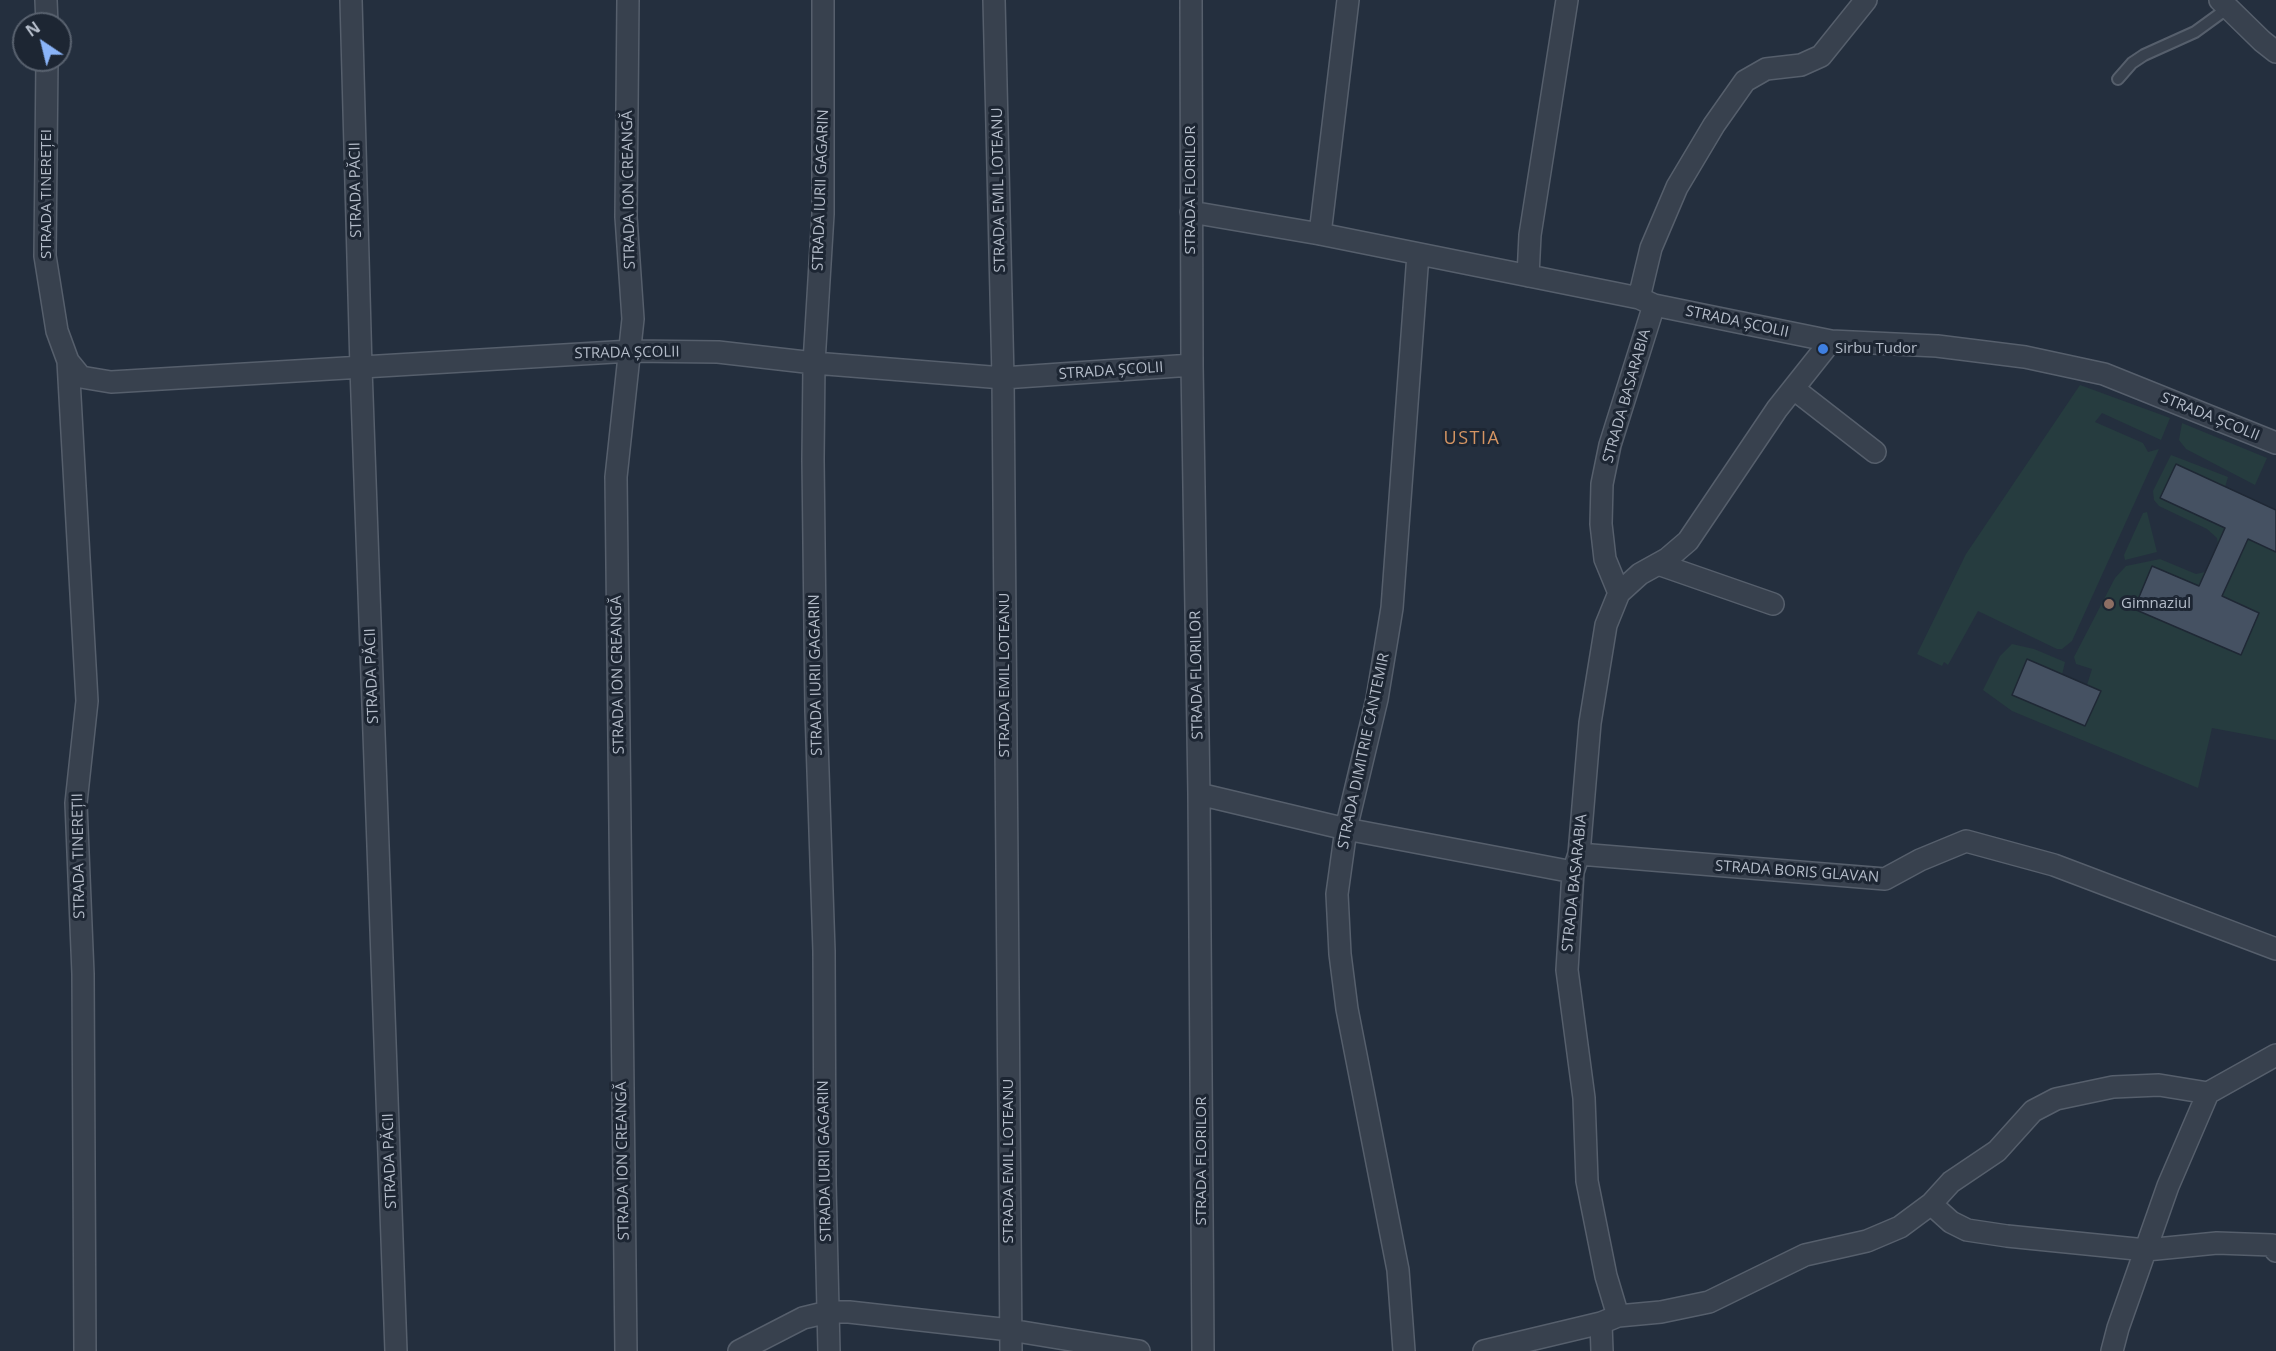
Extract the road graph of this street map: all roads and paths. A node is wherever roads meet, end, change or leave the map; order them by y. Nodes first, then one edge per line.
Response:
1 (351, 0) edge
2 (628, 0) edge
3 (823, 0) edge
4 (994, 0) edge
5 (1191, 0) edge
6 (1348, 0) edge
7 (1567, 0) edge
8 (1866, 0) edge
9 (2224, 4) edge
10 (2276, 52) edge
11 (47, 72) edge
12 (2118, 79) dead end
13 (1191, 212) junction
14 (1320, 234) junction
15 (1418, 254) junction
16 (1528, 276) junction
17 (1646, 301) junction
18 (1832, 341) junction
19 (631, 351) junction
20 (68, 361) junction
21 (814, 363) junction
22 (1192, 365) junction
23 (361, 368) junction
24 (1003, 378) junction
25 (1794, 388) junction
26 (2276, 443) edge
27 (1875, 452) dead end
28 (1658, 564) junction
29 (1619, 593) junction
30 (1773, 604) dead end
31 (1199, 794) junction
32 (1346, 829) junction
33 (1576, 863) junction
34 (2276, 949) edge
35 (2276, 1055) edge
36 (2208, 1093) junction
37 (1931, 1204) junction
38 (2275, 1246) edge
39 (2146, 1250) junction
40 (828, 1312) junction
41 (1610, 1320) junction
42 (1011, 1341) edge
43 (85, 1351) edge
44 (396, 1351) edge
45 (626, 1351) edge
46 (738, 1351) edge
47 (829, 1351) edge
48 (1139, 1351) edge
49 (1203, 1351) edge
50 (1404, 1351) edge
51 (1484, 1351) edge
52 (1602, 1351) edge
53 (2112, 1351) edge

1 - 23 street, STRADA PĂCII
2 - 19 street, STRADA ION CREANGĂ
3 - 21 street, STRADA IURII GAGARIN
4 - 24 street, STRADA EMIL LOTEANU
5 - 13 street, STRADA FLORILOR
6 - 14 street
7 - 16 street
8 - 17 street, STRADA BASARABIA
9 - 10 street
9 - 12 lane
11 - 20 street, STRADA TINEREȚEI
13 - 14 street, STRADA ȘCOLII
13 - 22 street, STRADA FLORILOR
14 - 15 street, STRADA ȘCOLII
15 - 16 street, STRADA ȘCOLII
15 - 32 street, STRADA DIMITRIE CANTEMIR
16 - 17 street, STRADA ȘCOLII
17 - 18 street, STRADA ȘCOLII
17 - 29 street, STRADA BASARABIA
18 - 25 street, STRADA BASARABIA
18 - 26 street, STRADA ȘCOLII
19 - 21 street, STRADA ȘCOLII
19 - 23 street, STRADA ȘCOLII
19 - 45 street, STRADA ION CREANGĂ
20 - 23 street, STRADA ȘCOLII
20 - 43 street, STRADA TINEREȚII
21 - 24 street, STRADA ȘCOLII
21 - 40 street, STRADA IURII GAGARIN
22 - 24 street, STRADA ȘCOLII
22 - 31 street, STRADA FLORILOR
23 - 44 street, STRADA PĂCII
24 - 42 street, STRADA EMIL LOTEANU
25 - 27 street
25 - 28 street, STRADA BASARABIA
28 - 29 street, STRADA BASARABIA
28 - 30 street
29 - 33 street, STRADA BASARABIA
31 - 32 street, STRADA BORIS GLAVAN
31 - 49 street, STRADA FLORILOR
32 - 33 street, STRADA BORIS GLAVAN
32 - 50 street, STRADA DIMITRIE CANTEMIR
33 - 34 street, STRADA BORIS GLAVAN
33 - 41 street, STRADA BASARABIA
35 - 36 street
36 - 37 street
36 - 39 street
37 - 39 street
37 - 41 street
38 - 39 street
39 - 53 street
40 - 42 street
40 - 46 street
40 - 47 street, STRADA IURII GAGARIN
41 - 51 street
41 - 52 street, STRADA BASARABIA
42 - 48 street

